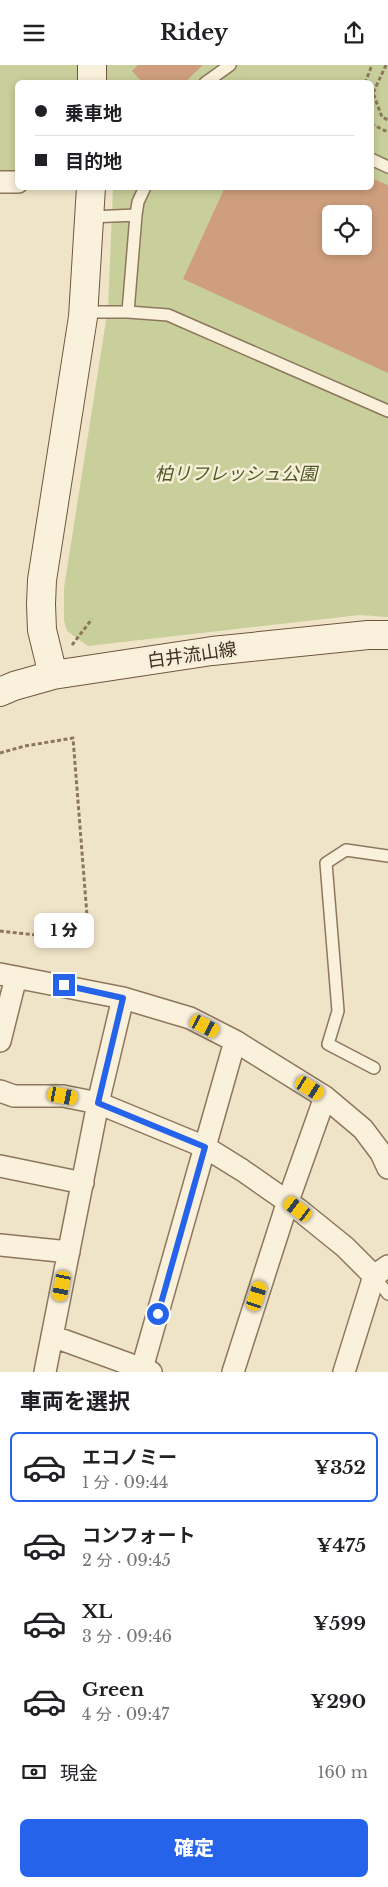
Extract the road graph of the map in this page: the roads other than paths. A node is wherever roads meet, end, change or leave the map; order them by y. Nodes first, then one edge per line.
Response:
1 (92, 65) edge
2 (230, 65) edge
3 (92, 80) edge
4 (209, 80) edge
5 (374, 160) edge
6 (388, 167) edge
7 (0, 182) edge
8 (15, 182) edge
9 (91, 190) edge
10 (144, 190) edge
11 (136, 215) junction
12 (90, 217) junction
13 (83, 312) junction
14 (128, 312) junction
15 (388, 411) edge
16 (388, 635) edge
17 (53, 675) junction
18 (0, 692) edge
19 (388, 856) edge
20 (8, 976) edge
21 (123, 998) junction
22 (0, 1041) edge
23 (235, 1041) junction
24 (374, 1068) dead end
25 (0, 1091) edge
26 (325, 1097) junction
27 (98, 1103) junction
28 (205, 1147) junction
29 (0, 1166) edge
30 (388, 1168) edge
31 (83, 1183) junction
32 (288, 1201) junction
33 (0, 1245) edge
34 (69, 1252) junction
35 (381, 1271) edge
36 (388, 1295) edge
37 (52, 1336) junction
38 (145, 1371) edge
39 (45, 1372) edge
40 (233, 1372) edge
41 (344, 1372) edge

1 - 3 street
2 - 4 lane
5 - 6 lane
7 - 8 street
9 - 12 street
10 - 11 lane
11 - 12 lane
11 - 14 lane
12 - 13 street
13 - 14 lane
13 - 17 street
14 - 15 lane
16 - 17 street, 白井流山線
17 - 18 street, 白井流山線
19 - 24 lane
20 - 21 street
20 - 22 street
21 - 23 street
21 - 27 street
23 - 26 street
23 - 28 street
25 - 27 street
26 - 30 street
26 - 32 street
27 - 28 street
27 - 31 street
28 - 32 street
28 - 38 street
29 - 31 street
31 - 34 street
32 - 35 street
32 - 40 street
33 - 34 street
34 - 37 street
35 - 36 lane
35 - 41 street
37 - 38 street
37 - 39 street

